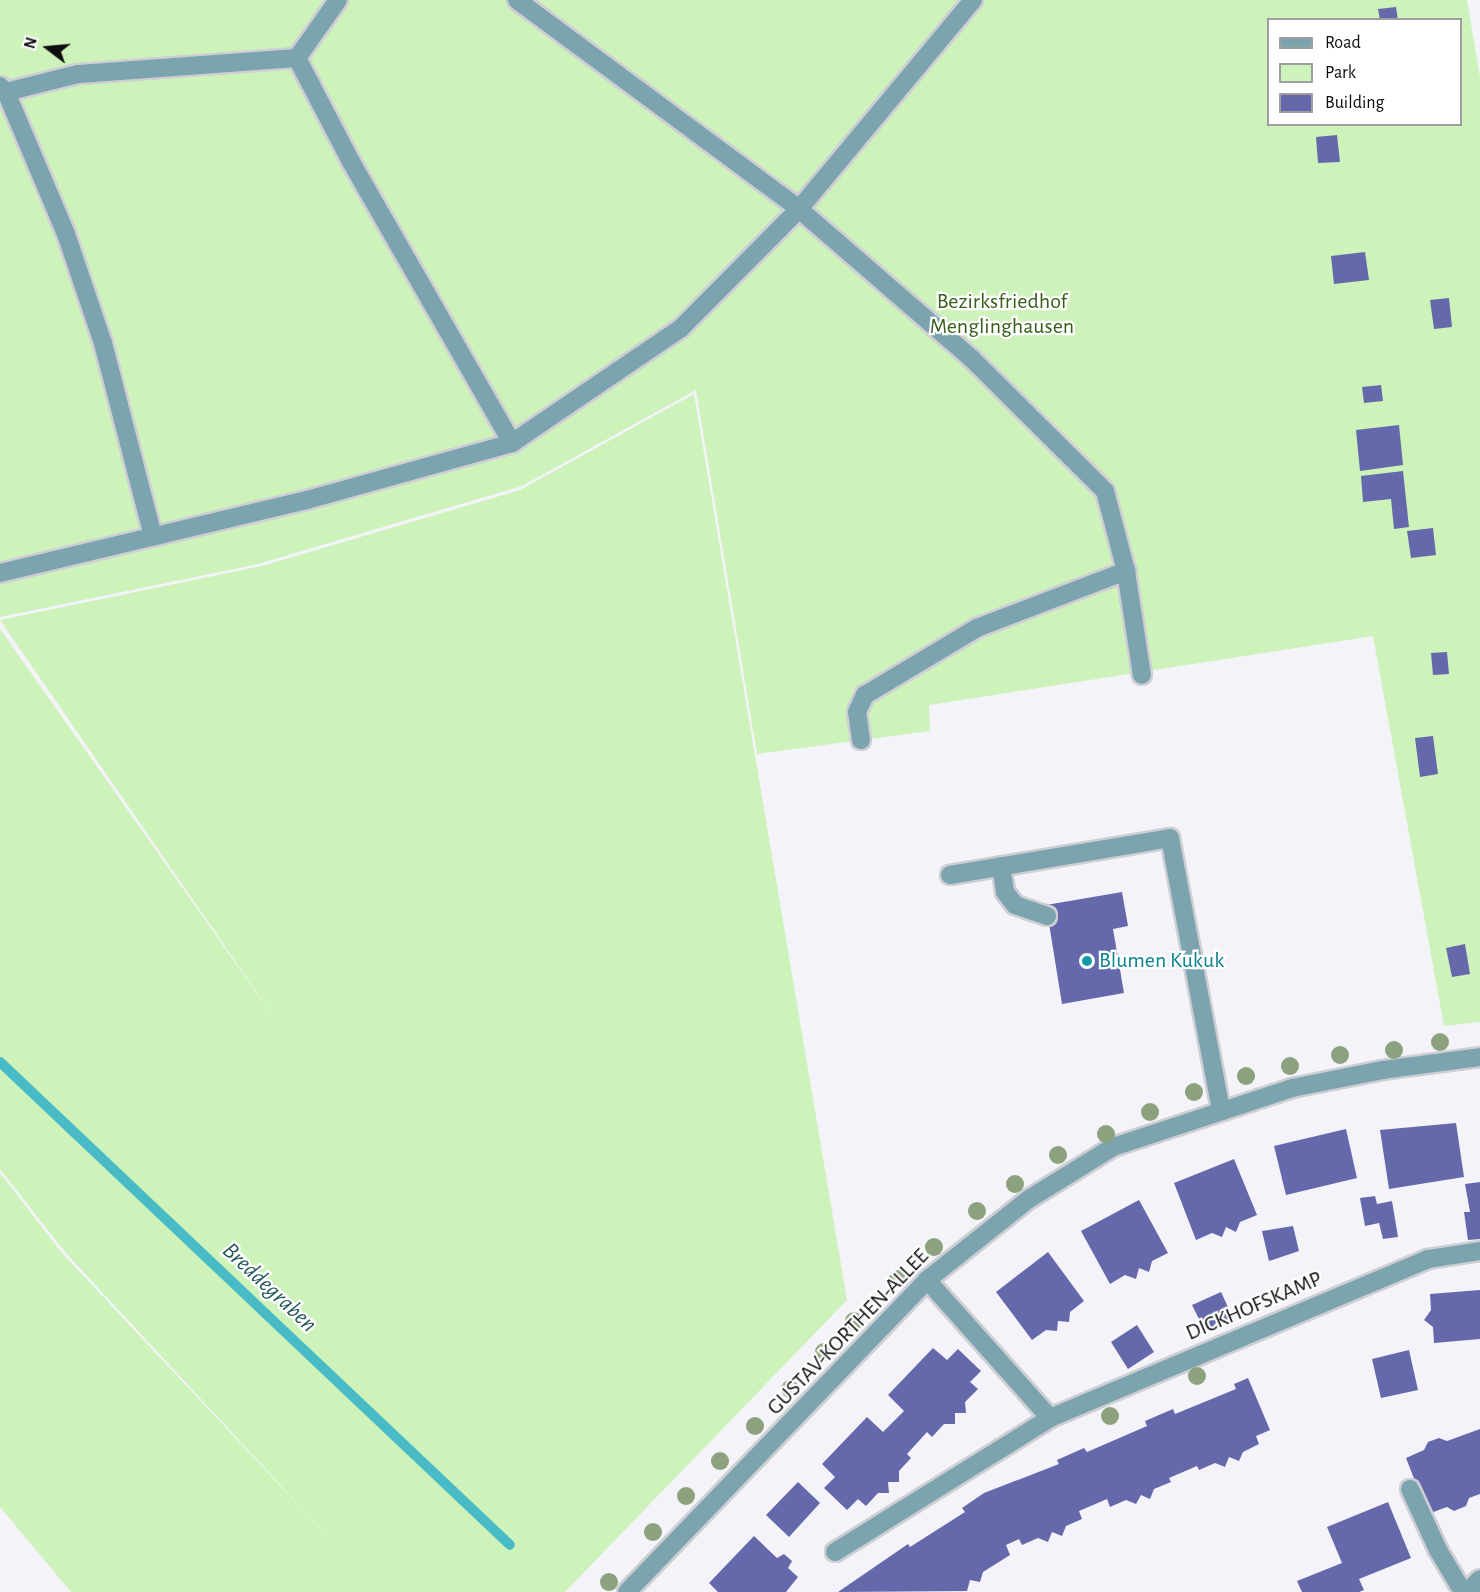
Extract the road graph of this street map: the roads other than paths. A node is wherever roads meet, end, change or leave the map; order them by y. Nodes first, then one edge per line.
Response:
1 (338, 0) edge
2 (517, 0) edge
3 (973, 0) edge
4 (297, 58) junction
5 (3, 89) edge
6 (799, 209) junction
7 (512, 443) junction
8 (153, 537) junction
9 (1126, 571) junction
10 (0, 573) edge
11 (1142, 675) dead end
12 (861, 740) dead end
13 (1001, 866) junction
14 (950, 875) dead end
15 (1047, 916) dead end
16 (1480, 1058) edge
17 (1221, 1111) junction
18 (1480, 1251) edge
19 (927, 1281) junction
20 (1050, 1418) junction
21 (1410, 1489) dead end
22 (835, 1552) dead end
23 (1480, 1579) edge
24 (634, 1590) edge
25 (1465, 1592) edge

1 - 4 street
2 - 6 street
3 - 6 street
4 - 5 street
4 - 7 street
5 - 8 street
6 - 7 street
6 - 9 street
7 - 8 street
8 - 10 street
9 - 11 street
9 - 12 street
13 - 14 street
13 - 15 street
13 - 17 street
16 - 17 street, GUSTAV-KORTHEN-ALLEE
17 - 19 street, GUSTAV-KORTHEN-ALLEE
18 - 20 street, DICKHOFSKAMP
19 - 20 street
19 - 24 street, GUSTAV-KORTHEN-ALLEE
20 - 22 street, DICKHOFSKAMP
21 - 25 street
23 - 25 street

